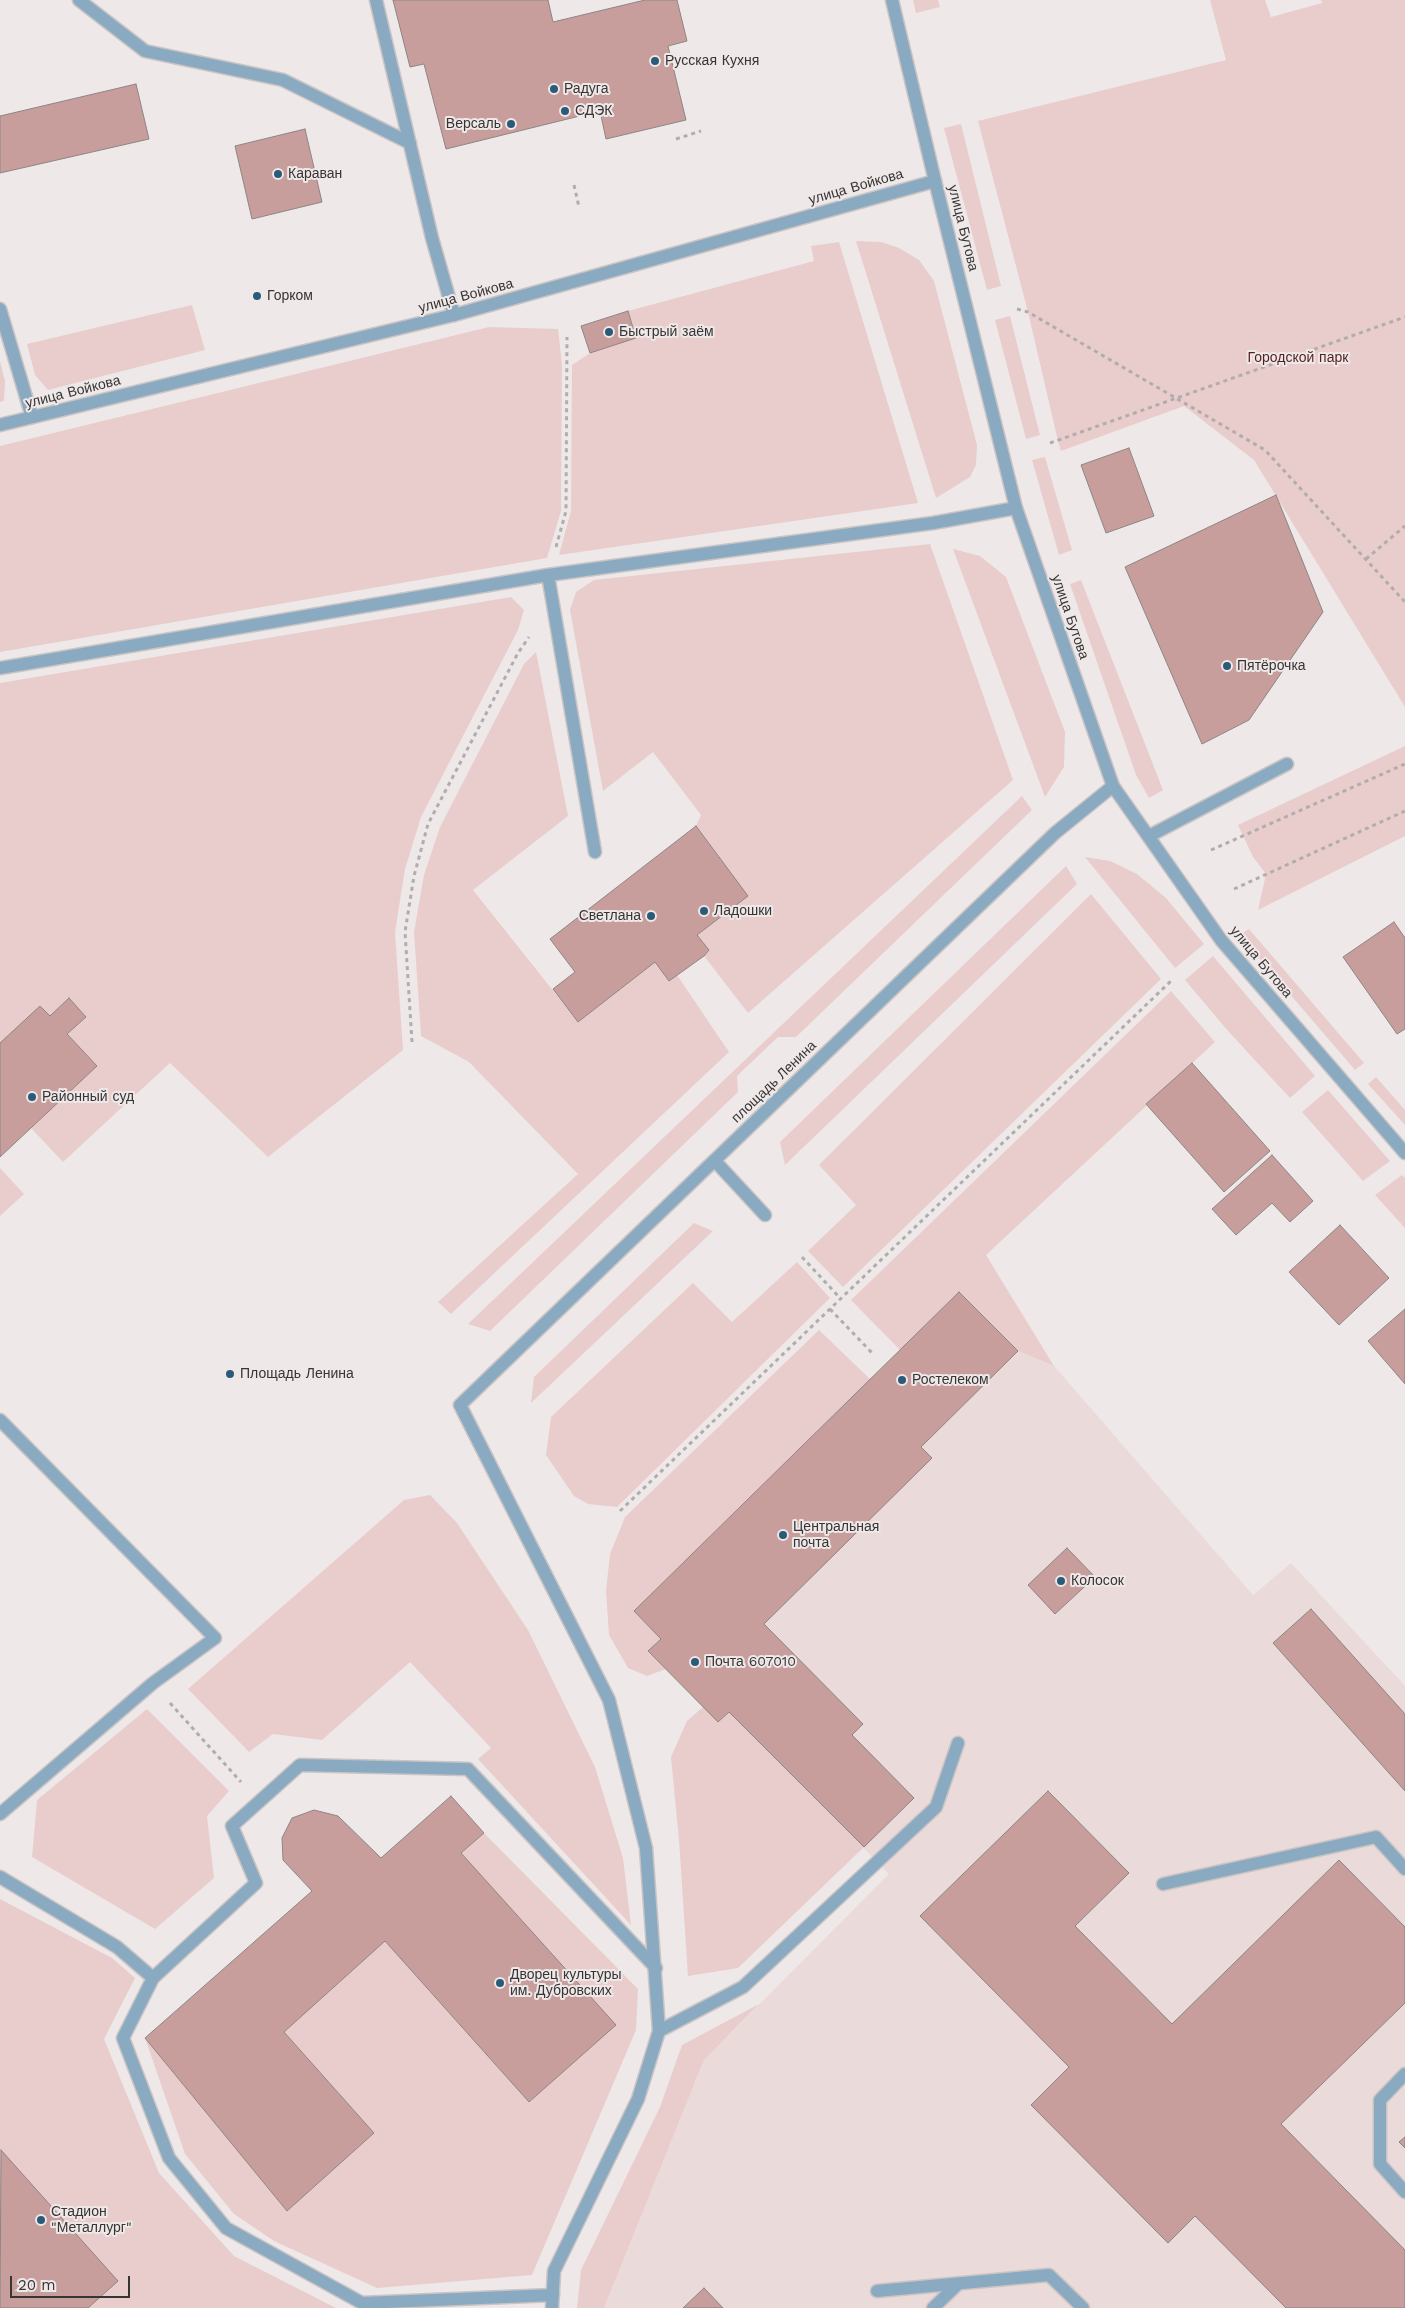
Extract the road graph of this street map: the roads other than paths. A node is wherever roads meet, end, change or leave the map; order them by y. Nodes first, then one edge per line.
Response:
1 (79, 0) edge
2 (376, 0) edge
3 (892, 0) edge
4 (410, 143) junction
5 (935, 181) junction
6 (0, 308) edge
7 (454, 315) junction
8 (32, 417) junction
9 (0, 425) edge
10 (1016, 508) junction
11 (548, 575) junction
12 (0, 668) edge
13 (1288, 764) dead end
14 (1113, 786) junction
15 (1149, 836) junction
16 (595, 852) dead end
17 (1405, 1153) edge
18 (715, 1160) junction
19 (765, 1215) dead end
20 (0, 1420) edge
21 (958, 1743) dead end
22 (0, 1814) edge
23 (1405, 1869) edge
24 (0, 1877) edge
25 (1163, 1884) dead end
26 (656, 1968) junction
27 (153, 1978) junction
28 (659, 2031) junction
29 (1405, 2074) edge
30 (1405, 2192) edge
31 (958, 2284) junction
32 (877, 2291) dead end
33 (553, 2302) edge
34 (364, 2305) edge
35 (934, 2308) edge
36 (1083, 2308) edge

1 - 4 street
2 - 4 street
3 - 5 street, улица Бутова
4 - 7 street
5 - 7 street, улица Войкова
5 - 10 street, улица Бутова
6 - 8 street
7 - 8 street, улица Войкова
8 - 9 street, улица Войкова
10 - 11 street
10 - 14 street, улица Бутова
11 - 12 street
11 - 16 street
13 - 15 street
14 - 15 street, улица Бутова
14 - 18 street, площадь Ленина
15 - 17 street, улица Бутова
18 - 19 street
18 - 26 street, площадь Ленина
20 - 22 street
21 - 28 street
23 - 25 street
24 - 27 street
26 - 27 street
26 - 28 street
27 - 34 street
28 - 33 street
29 - 30 street
31 - 32 street
31 - 35 street
31 - 36 street
33 - 34 street

